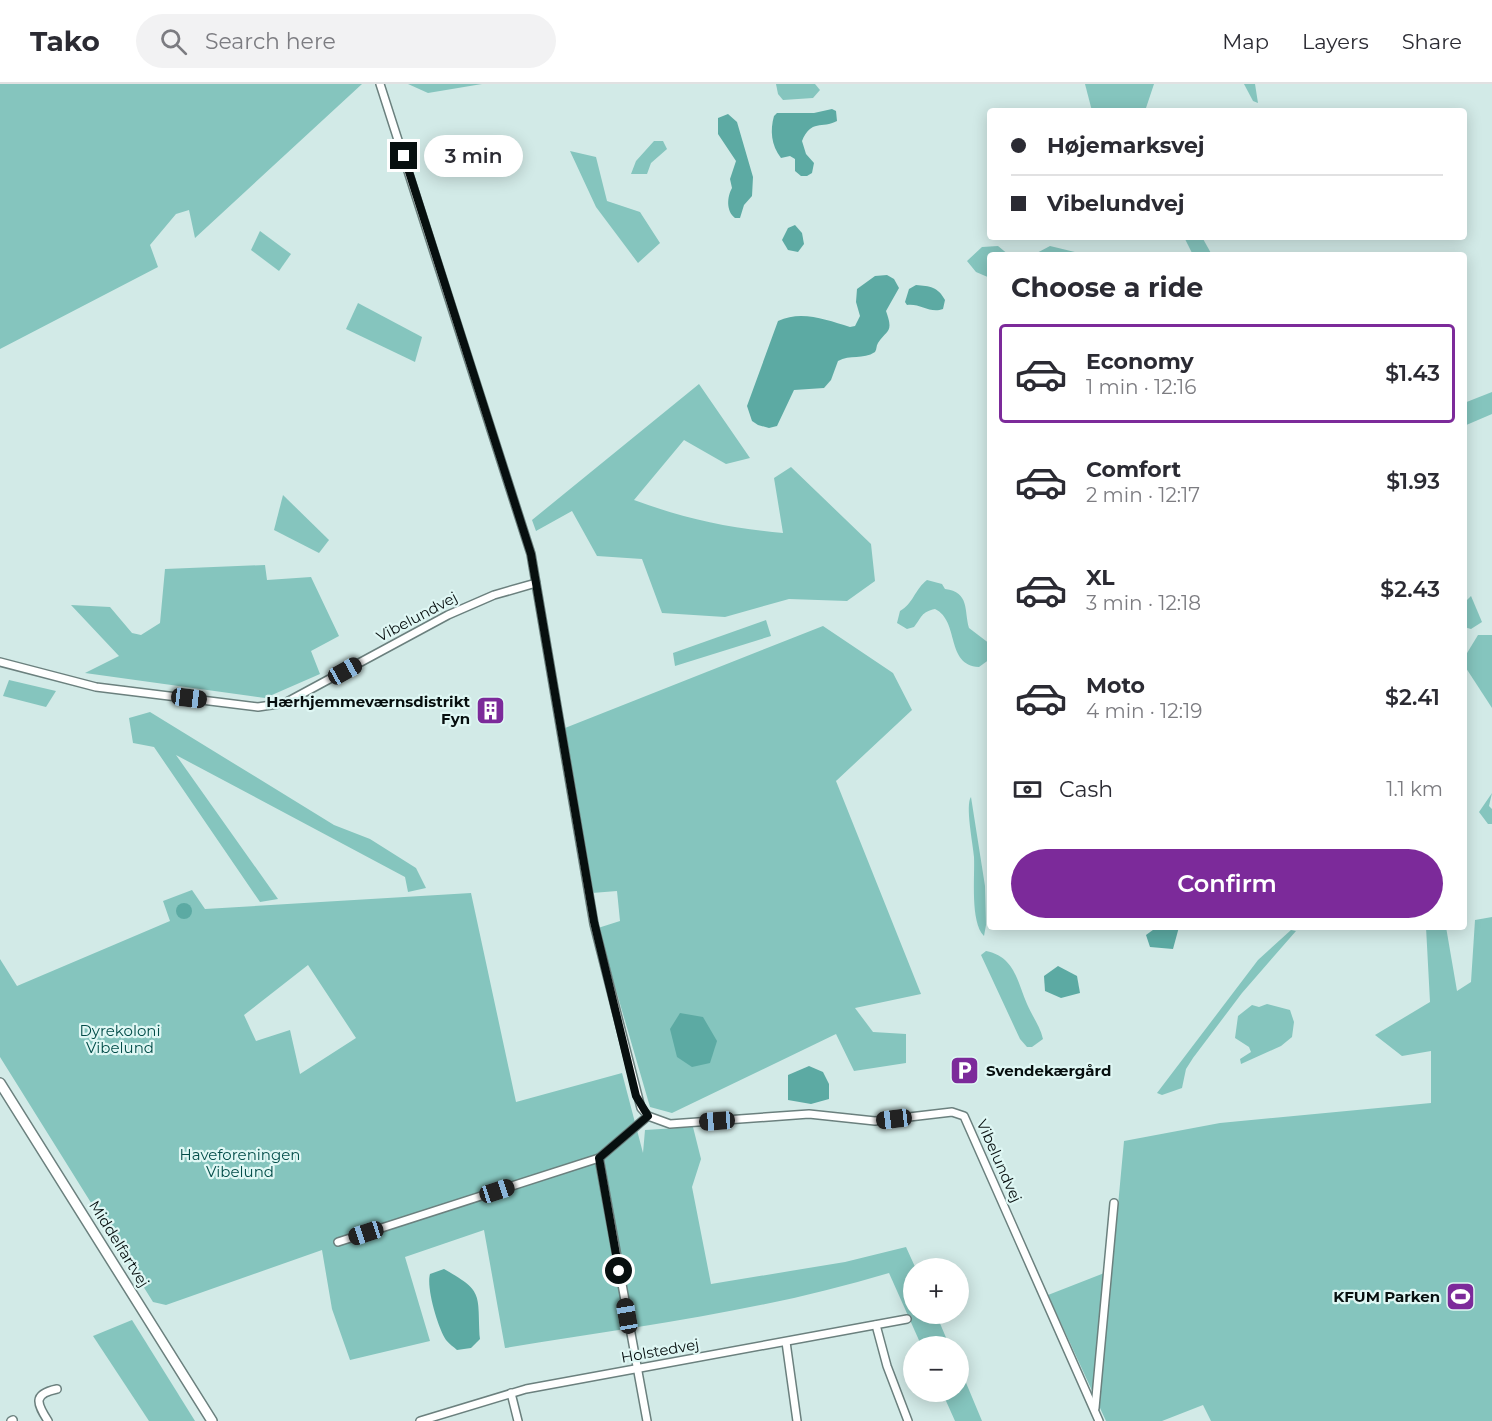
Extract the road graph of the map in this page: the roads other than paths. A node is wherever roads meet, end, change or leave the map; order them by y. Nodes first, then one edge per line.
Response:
1 (380, 84) edge
2 (536, 583) junction
3 (0, 662) edge
4 (0, 1083) edge
5 (648, 1116) junction
6 (599, 1158) junction
7 (1114, 1203) dead end
8 (338, 1242) dead end
9 (903, 1320) edge
10 (876, 1324) junction
11 (786, 1342) junction
12 (636, 1368) junction
13 (57, 1389) dead end
14 (511, 1393) junction
15 (1095, 1411) junction
16 (48, 1421) edge
17 (212, 1421) edge
18 (420, 1421) edge
19 (519, 1421) edge
20 (647, 1421) edge
21 (797, 1421) edge
22 (908, 1421) edge
23 (1099, 1421) edge

1 - 2 street
2 - 3 street, Vibelundvej
2 - 5 street
4 - 17 main road, Middelfartvej
5 - 6 street
5 - 15 street, Vibelundvej
6 - 8 street
6 - 12 street
7 - 15 street, Vibelundvej
9 - 10 street, Holstedvej
10 - 11 street, Holstedvej
10 - 22 street
11 - 12 street, Holstedvej
11 - 21 street
12 - 14 street, Holstedvej
12 - 20 street
13 - 16 street
14 - 18 street, Holstedvej
14 - 19 street
15 - 23 street, Vibelundvej

